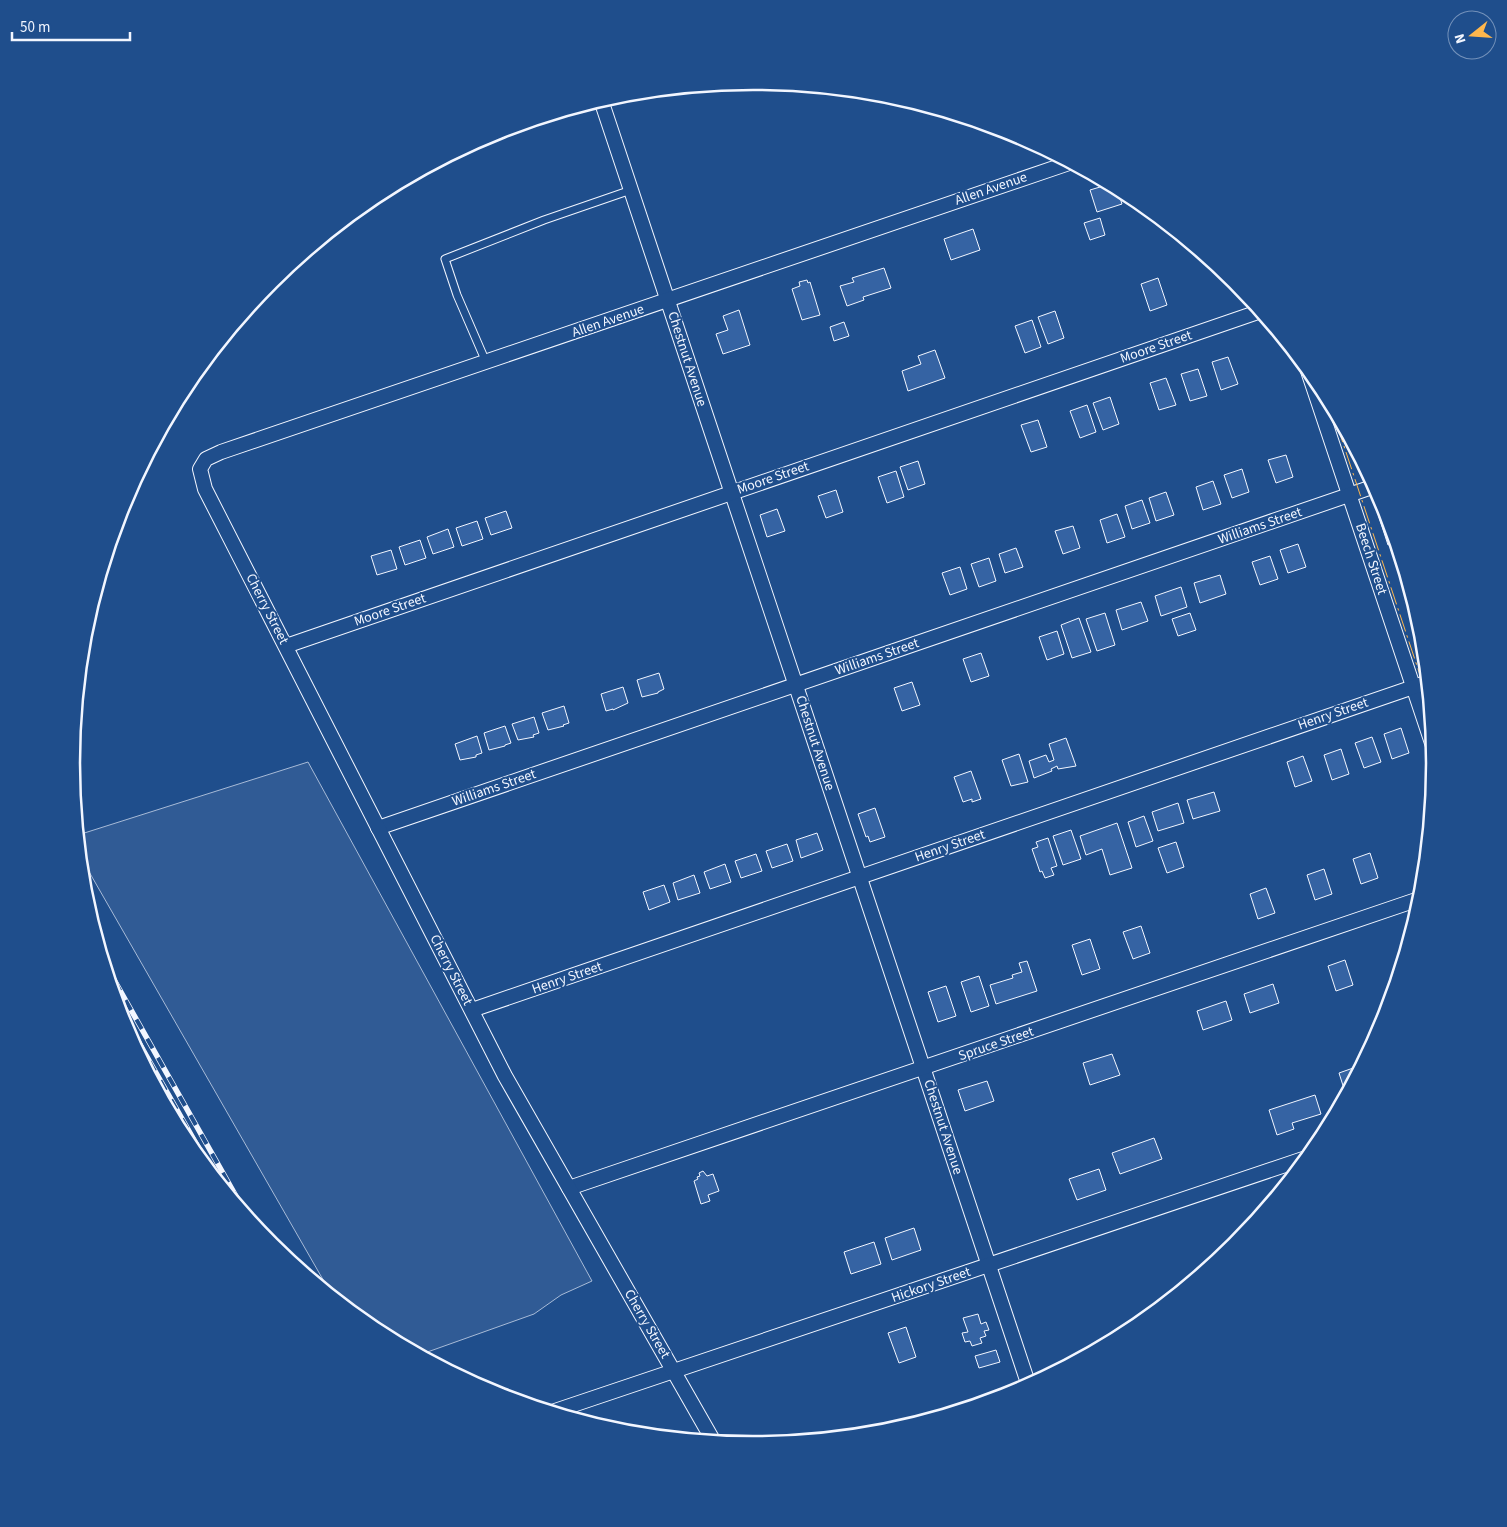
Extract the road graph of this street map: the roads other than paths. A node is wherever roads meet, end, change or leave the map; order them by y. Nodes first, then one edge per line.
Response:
1 (603, 107) edge
2 (1062, 165) edge
3 (631, 190) junction
4 (668, 300) junction
5 (1254, 313) edge
6 (486, 363) junction
7 (1315, 393) edge
8 (1368, 488) edge
9 (205, 489) joint
10 (732, 492) junction
11 (1350, 495) junction
12 (286, 646) junction
13 (1422, 684) edge
14 (796, 685) junction
15 (1413, 687) junction
16 (1426, 726) edge
17 (378, 828) junction
18 (860, 877) junction
19 (1413, 901) edge
20 (472, 1010) junction
21 (924, 1068) junction
22 (1297, 1161) edge
23 (569, 1188) junction
24 (989, 1265) junction
25 (674, 1372) junction
26 (1027, 1379) edge
27 (562, 1409) edge
28 (711, 1436) edge

1 - 3 street, Chestnut Avenue
2 - 4 street, Allen Avenue
3 - 4 street, Chestnut Avenue
3 - 6 lane
4 - 6 street, Allen Avenue
4 - 10 street, Chestnut Avenue
5 - 10 street, Moore Street
6 - 9 street, Allen Avenue
7 - 11 street, Beech Street
8 - 11 street, Williams Street
9 - 12 street, Cherry Street
10 - 12 street, Moore Street
10 - 14 street, Chestnut Avenue
11 - 14 street, Williams Street
11 - 15 street, Beech Street
12 - 17 street, Cherry Street
13 - 15 street, Henry Street
14 - 17 street, Williams Street
14 - 18 street, Chestnut Avenue
15 - 16 street, Beech Street
15 - 18 street, Henry Street
17 - 20 street, Cherry Street
18 - 20 street, Henry Street
18 - 21 street, Chestnut Avenue
19 - 21 street, Spruce Street
20 - 23 street, Cherry Street
21 - 23 street, Spruce Street
21 - 24 street, Chestnut Avenue
22 - 24 street, Hickory Street
23 - 25 street, Cherry Street
24 - 25 street, Hickory Street
24 - 26 street, Chestnut Avenue
25 - 27 street, Hickory Street
25 - 28 street, Cherry Street

